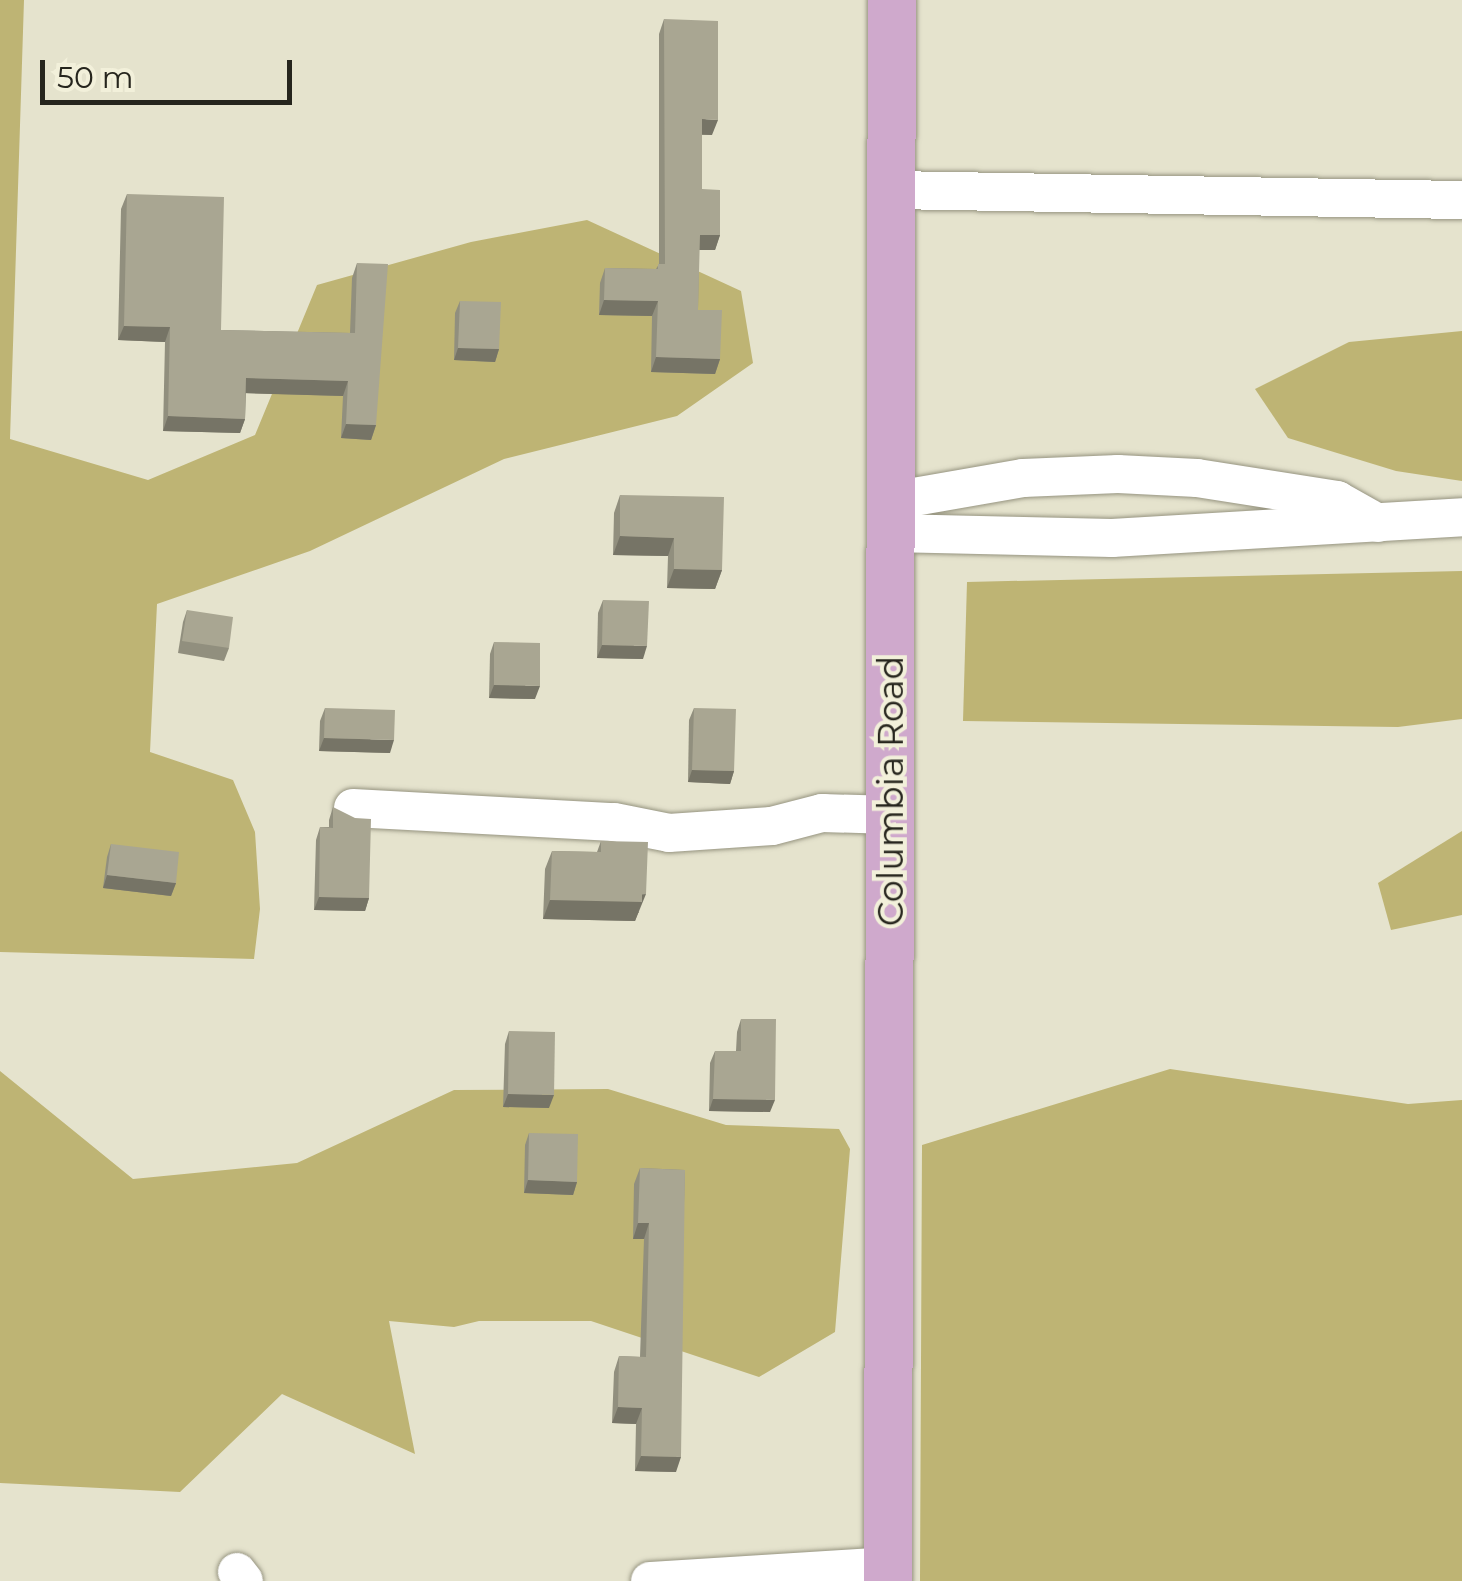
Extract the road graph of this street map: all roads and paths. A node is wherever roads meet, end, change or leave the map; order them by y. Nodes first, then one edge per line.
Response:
1 (892, 0) edge
2 (892, 190) junction
3 (1462, 200) edge
4 (1118, 474) junction
5 (891, 517) junction
6 (1462, 517) edge
7 (1380, 524) junction
8 (1112, 538) junction
9 (353, 808) dead end
10 (892, 815) junction
11 (888, 1574) edge
12 (652, 1581) edge

1 - 2 main road, Columbia Road
2 - 3 lane
2 - 5 main road, Columbia Road
4 - 5 lane
4 - 7 lane
4 - 8 lane
5 - 8 lane
5 - 10 main road, Columbia Road
6 - 7 lane
7 - 8 lane
9 - 10 lane
10 - 11 main road, Columbia Road
11 - 12 lane

